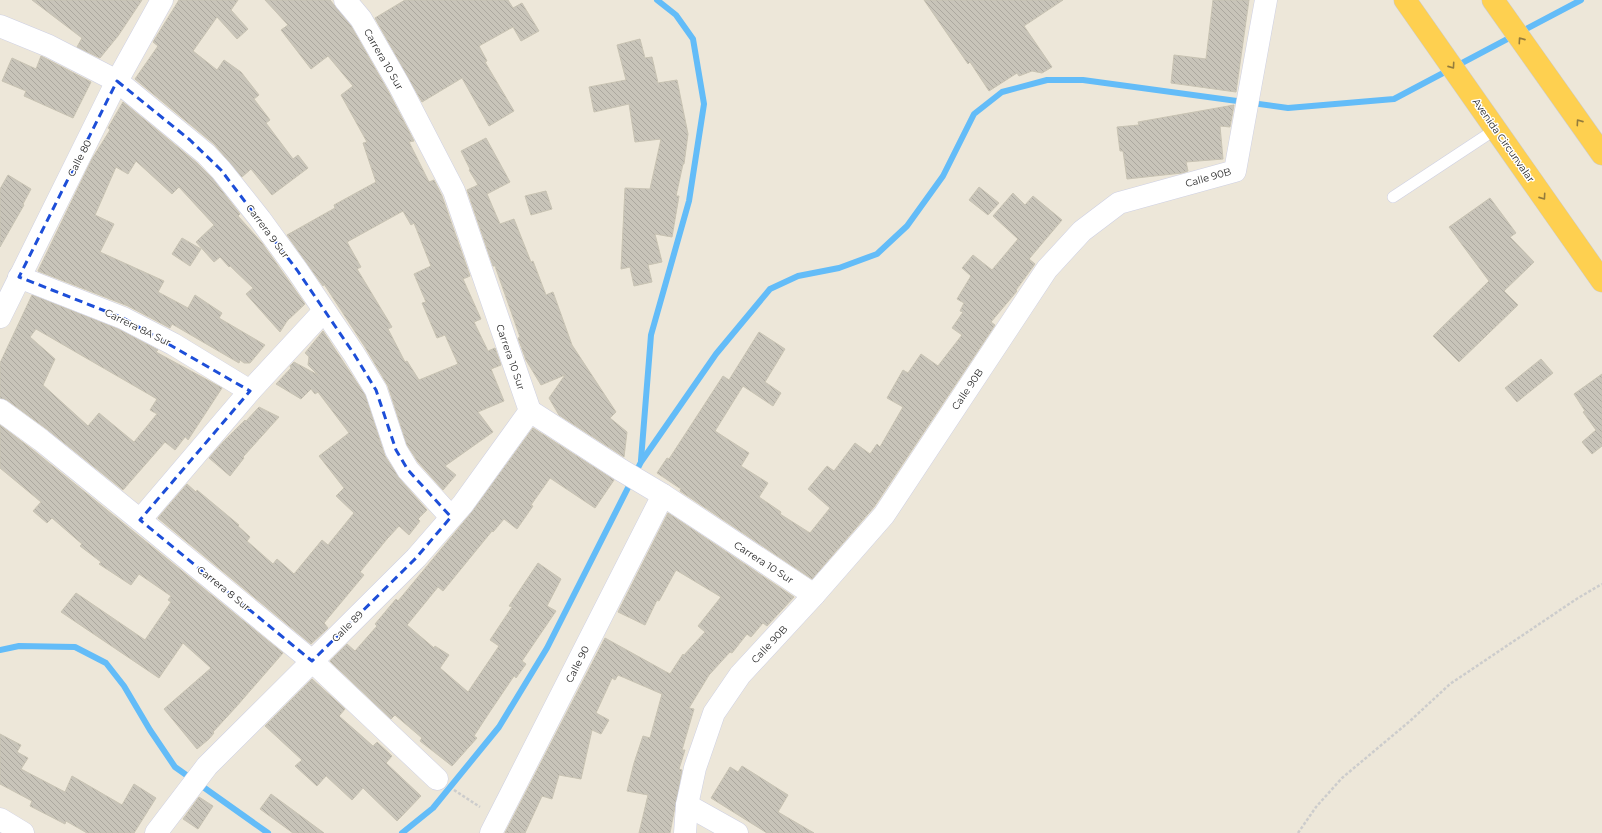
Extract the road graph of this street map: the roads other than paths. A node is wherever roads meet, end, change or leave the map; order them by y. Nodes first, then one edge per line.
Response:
1 (162, 0) edge
2 (345, 0) edge
3 (1266, 0) edge
4 (1405, 0) edge
5 (1493, 0) edge
6 (0, 26) edge
7 (117, 81) junction
8 (1496, 129) junction
9 (1602, 154) edge
10 (1393, 197) dead end
11 (19, 277) junction
12 (1602, 281) edge
13 (324, 311) junction
14 (0, 318) edge
15 (250, 391) junction
16 (0, 410) edge
17 (530, 411) junction
18 (655, 490) junction
19 (451, 517) junction
20 (140, 520) junction
21 (814, 595) junction
22 (312, 661) junction
23 (437, 779) road end
24 (687, 805) junction
25 (0, 819) edge
26 (23, 833) edge
27 (156, 833) edge
28 (491, 833) edge
29 (684, 833) edge
30 (737, 833) edge

1 - 7 street, Calle 80
2 - 17 street, Carrera 10 Sur
3 - 21 street, Calle 90B
4 -> 8 highway, Avenida Circunvalar
9 -> 5 highway
6 - 7 street, Carrera 9 Sur
7 - 11 street, Calle 80
7 - 13 street, Carrera 9 Sur
8 - 10 lane
8 -> 12 highway, Avenida Circunvalar
11 - 14 street, Calle 80
11 - 15 street, Carrera 8A Sur
13 - 15 street
13 - 19 street, Carrera 9 Sur
15 - 20 street
16 - 20 street, Carrera 8 Sur
17 - 18 street, Carrera 10 Sur
17 - 19 street, Calle 89
18 - 21 street, Carrera 10 Sur
18 - 28 street, Calle 90
19 - 22 street, Calle 89
20 - 22 street, Carrera 8 Sur
21 - 24 street, Calle 90B
22 - 23 street, Carrera 8 Sur
22 - 27 street, Calle 89
24 - 29 street, Calle 90B
24 - 30 street
25 - 26 street

